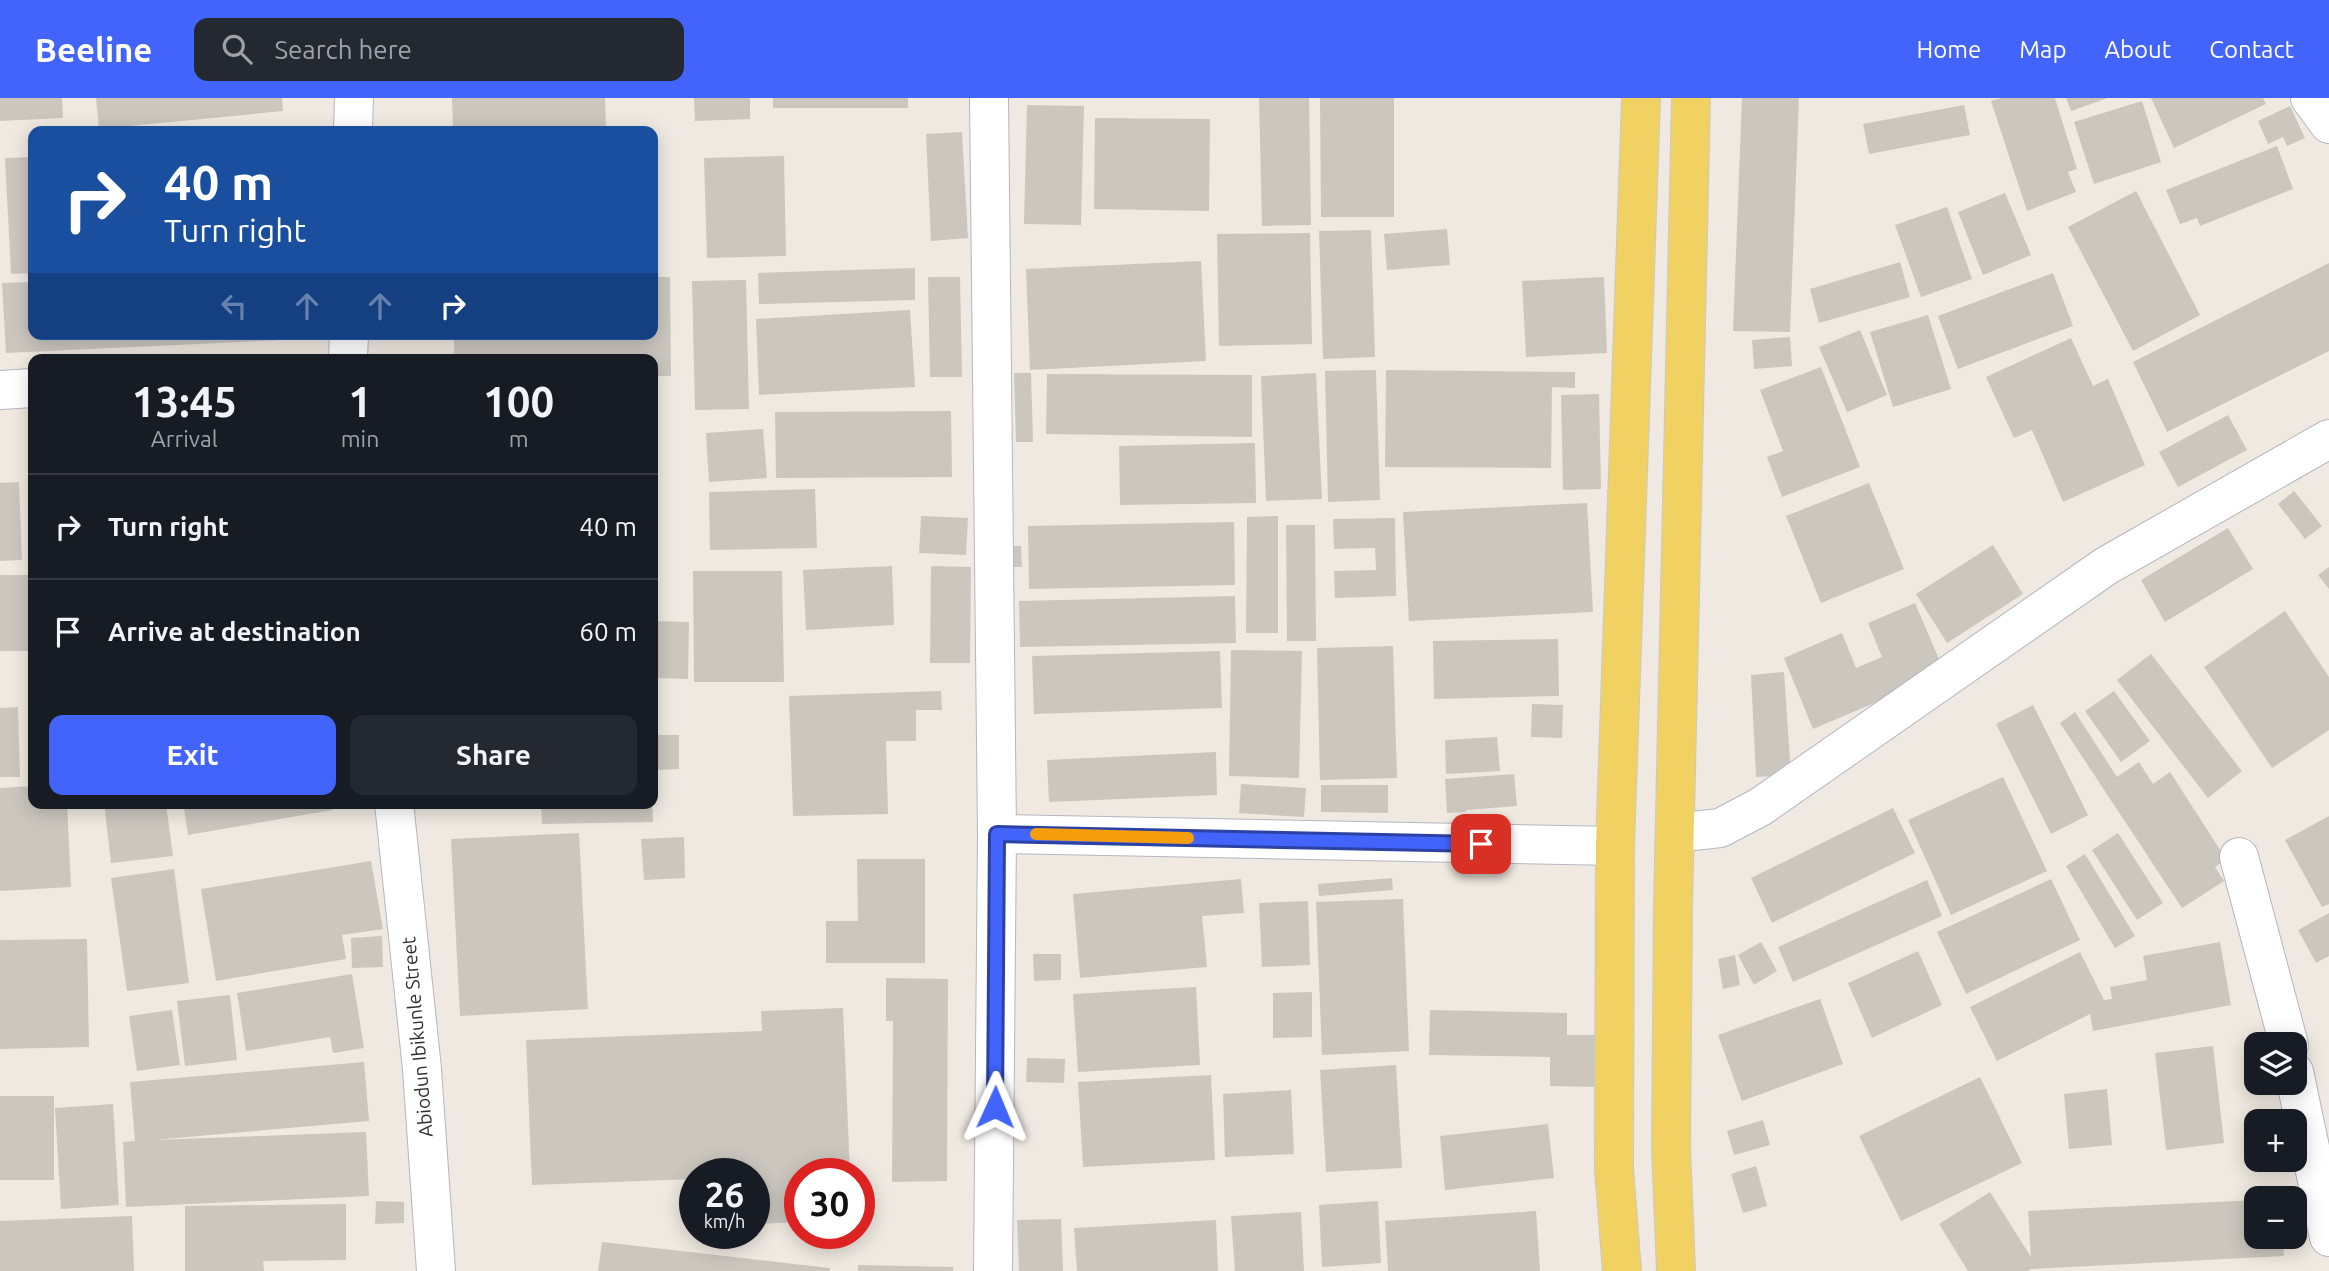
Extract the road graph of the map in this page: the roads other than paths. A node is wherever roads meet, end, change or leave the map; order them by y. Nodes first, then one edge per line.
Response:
1 (354, 98) edge
2 (989, 98) edge
3 (1641, 98) edge
4 (1692, 98) edge
5 (2310, 98) edge
6 (2329, 124) edge
7 (353, 126) edge
8 (28, 388) edge
9 (0, 390) edge
10 (2329, 439) edge
11 (395, 809) edge
12 (1675, 833) junction
13 (997, 834) junction
14 (1615, 846) junction
15 (2239, 857) dead end
16 (2285, 1032) edge
17 (2299, 1095) edge
18 (2329, 1237) edge
19 (436, 1271) edge
20 (993, 1271) edge
21 (1622, 1271) edge
22 (1676, 1271) edge

1 - 7 street
2 - 13 street
3 - 14 main road
4 - 12 main road
5 - 6 street
8 - 9 street
10 - 12 street
11 - 19 street, Abiodun Ibikunle Street
12 - 22 main road
13 - 14 street
13 - 20 street
14 - 21 main road
15 - 16 street
17 - 18 street

